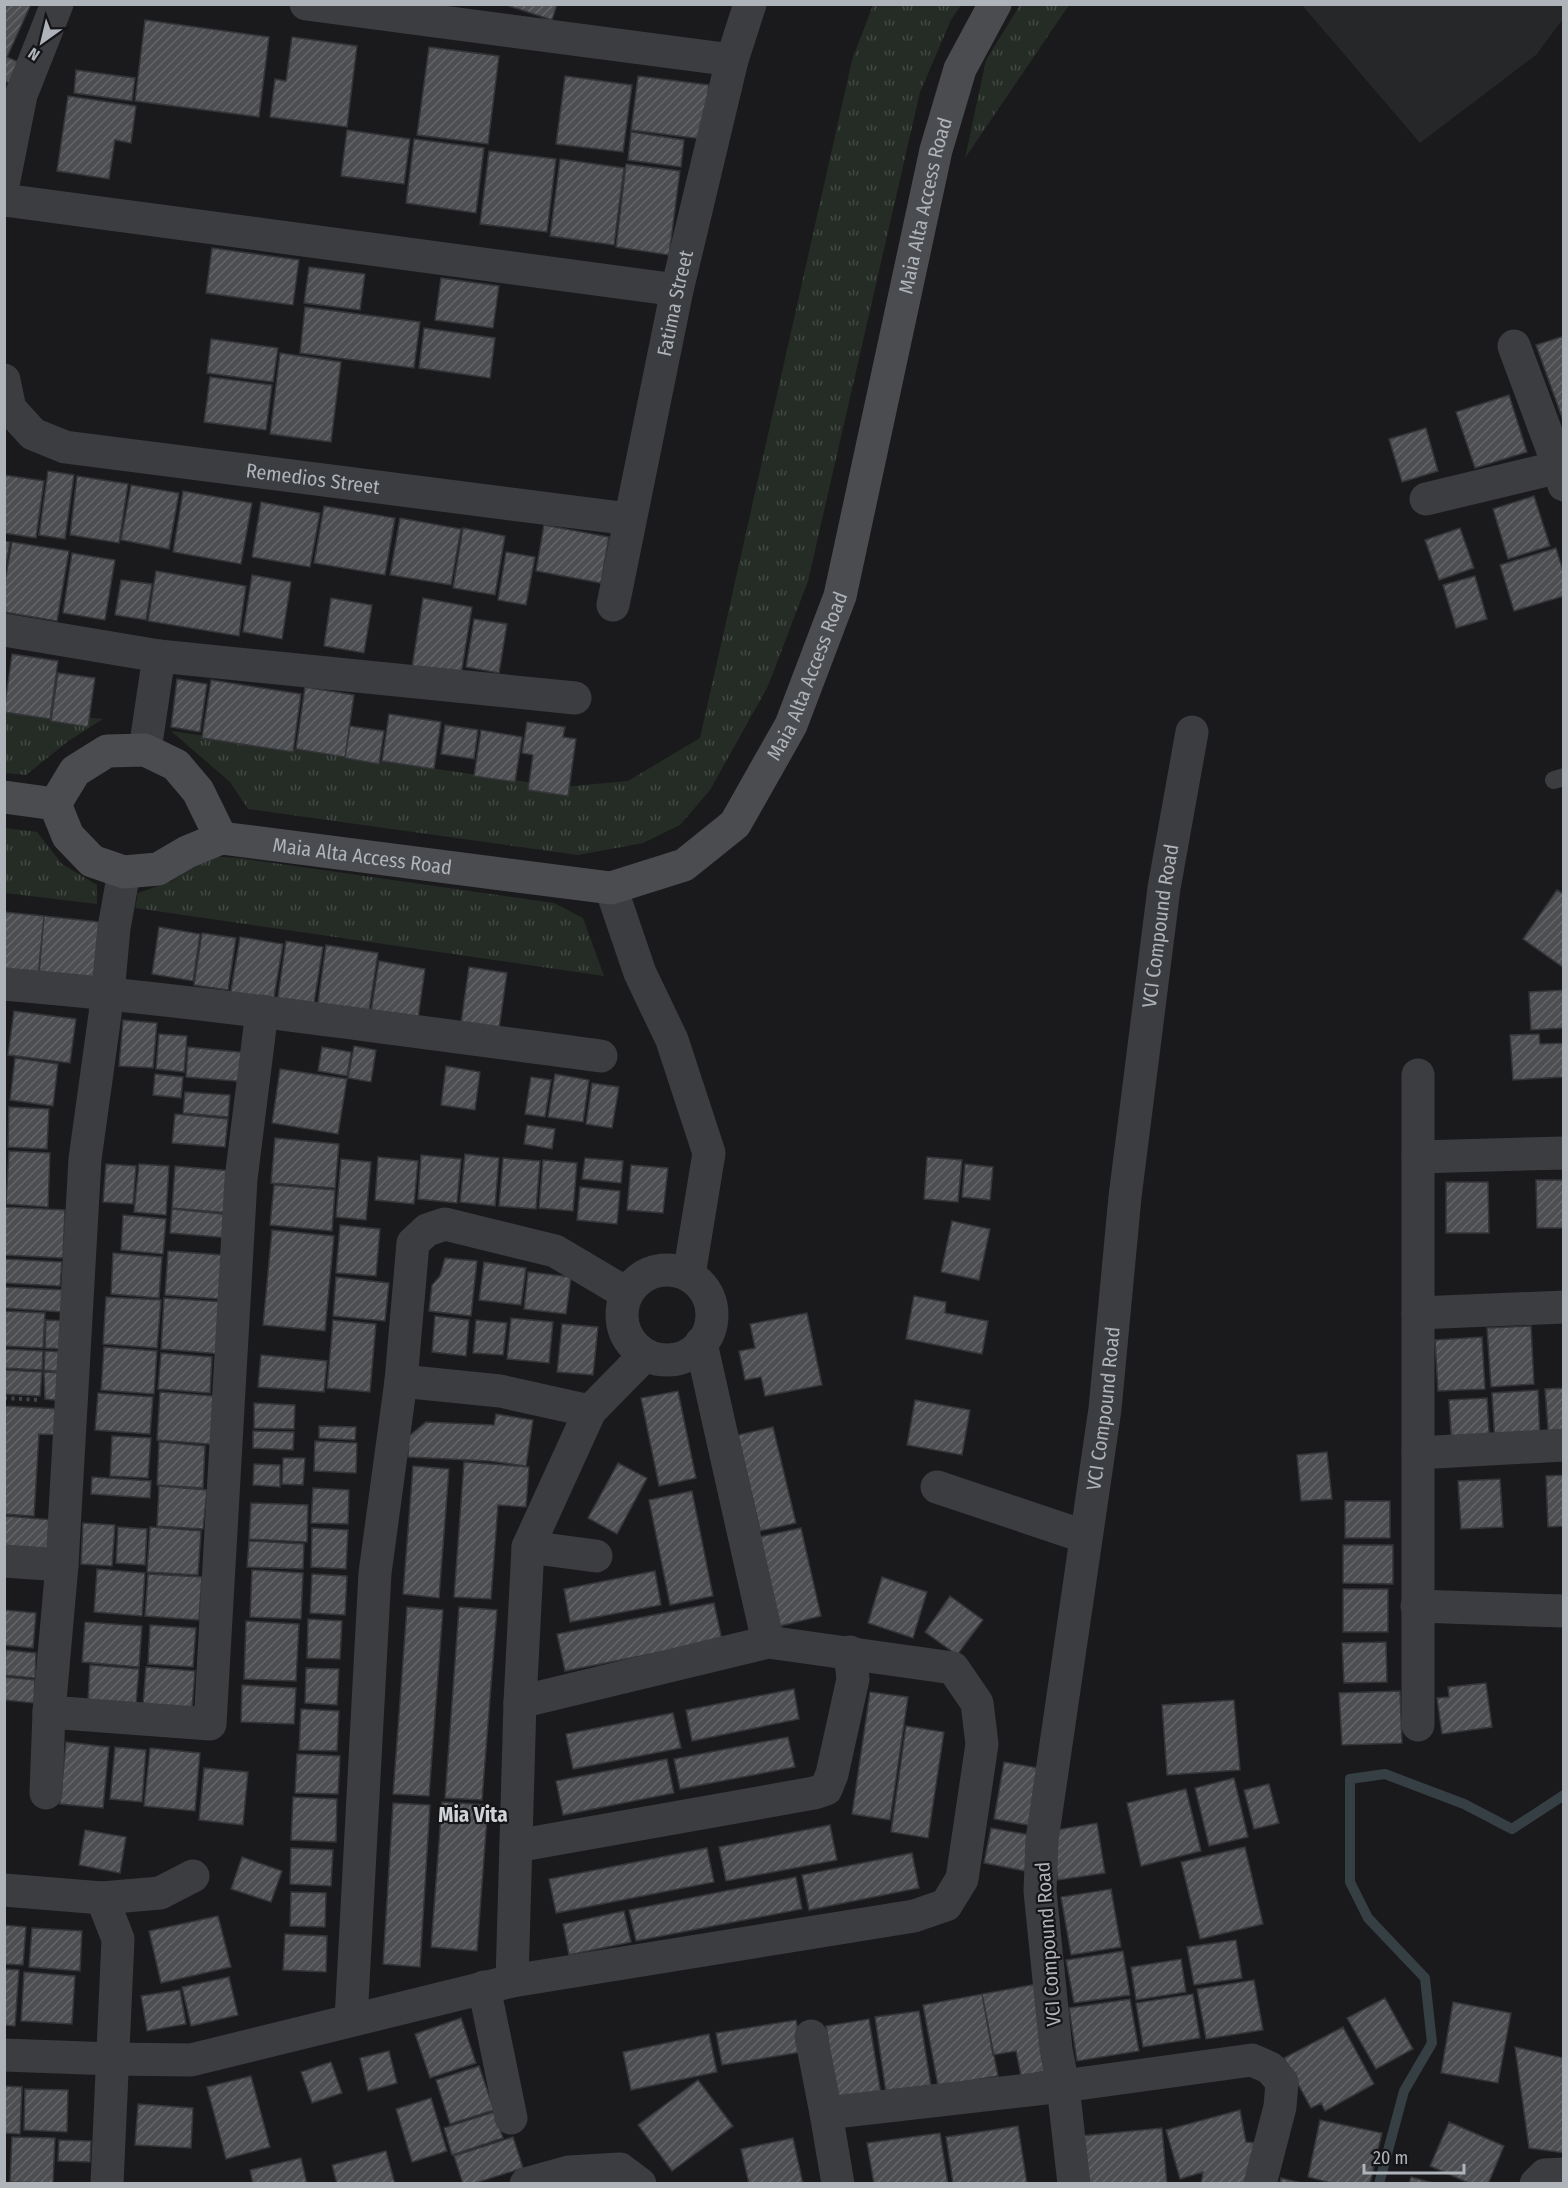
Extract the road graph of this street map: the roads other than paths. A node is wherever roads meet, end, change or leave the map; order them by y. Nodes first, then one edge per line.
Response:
1 (57, 4) edge
2 (306, 4) edge
3 (750, 4) edge
4 (995, 4) edge
5 (732, 60) junction
6 (4, 180) edge
7 (4, 200) edge
8 (676, 290) junction
9 (1514, 346) dead end
10 (7, 394) edge
11 (1561, 476) edge
12 (1426, 499) dead end
13 (629, 519) junction
14 (613, 605) dead end
15 (4, 630) edge
16 (159, 656) junction
17 (575, 698) dead end
18 (1192, 732) dead end
19 (148, 735) junction
20 (4, 797) edge
21 (56, 804) junction
22 (221, 838) junction
23 (124, 872) junction
24 (611, 888) junction
25 (4, 984) edge
26 (108, 993) junction
27 (261, 1011) junction
28 (601, 1056) dead end
29 (1418, 1075) dead end
30 (1563, 1153) edge
31 (1418, 1157) junction
32 (689, 1275) junction
33 (626, 1293) junction
34 (1563, 1307) edge
35 (1418, 1313) junction
36 (701, 1344) junction
37 (645, 1355) junction
38 (401, 1382) junction
39 (590, 1411) junction
40 (1563, 1445) edge
41 (1418, 1453) junction
42 (938, 1487) dead end
43 (1086, 1537) junction
44 (528, 1547) junction
45 (596, 1556) dead end
46 (4, 1560) edge
47 (62, 1565) junction
48 (1418, 1606) junction
49 (1563, 1611) edge
50 (768, 1642) junction
51 (850, 1652) junction
52 (520, 1702) junction
53 (49, 1712) junction
54 (1418, 1725) dead end
55 (46, 1793) dead end
56 (516, 1846) junction
57 (193, 1876) dead end
58 (4, 1890) edge
59 (102, 1898) junction
60 (498, 1984) junction
61 (351, 2020) junction
62 (811, 2036) dead end
63 (4, 2055) edge
64 (113, 2059) junction
65 (1063, 2086) junction
66 (826, 2113) junction
67 (511, 2118) dead end
68 (1563, 2174) edge
69 (107, 2184) edge
70 (526, 2184) edge
71 (640, 2184) edge
72 (838, 2184) edge
73 (1074, 2184) edge
74 (1260, 2184) edge
75 (1536, 2184) edge

1 - 6 street
2 - 5 street
3 - 5 street, Fatima Street
4 - 24 street, Maia Alta Access Road
5 - 8 street, Fatima Street
7 - 8 street
8 - 13 street, Fatima Street
9 - 11 street
10 - 13 street, Remedios Street
11 - 12 street
13 - 14 street, Fatima Street
15 - 16 street
16 - 17 street
16 - 19 street
18 - 43 street, VCI Compound Road
19 - 21 street
19 - 22 street
20 - 21 street
21 - 23 street, Maia Alta Access Road
22 - 23 street, Maia Alta Access Road
22 - 24 street, Maia Alta Access Road
23 - 26 street
24 - 32 street
25 - 26 street
26 - 27 street
26 - 47 street
27 - 28 street
27 - 53 street
29 - 31 street
30 - 31 street
31 - 35 street
32 - 33 street
32 - 36 street
33 - 37 street
33 - 38 street
34 - 35 street
35 - 41 street
36 - 37 street
36 - 50 street
37 - 39 street
38 - 39 street
38 - 61 street
39 - 44 street
40 - 41 street
41 - 48 street
42 - 43 street
43 - 65 street, VCI Compound Road
44 - 45 street
44 - 52 street
46 - 47 street
47 - 53 street
48 - 49 street
48 - 54 street
50 - 51 street
50 - 52 street
51 - 56 street
51 - 60 street
52 - 56 street
53 - 55 street
56 - 60 street
57 - 59 street
58 - 59 street
59 - 64 street
60 - 61 street
60 - 67 street
61 - 64 street
62 - 66 street
63 - 64 street
64 - 69 street
65 - 66 street
65 - 73 street, VCI Compound Road
65 - 74 street
66 - 72 street
68 - 75 street
70 - 71 street

